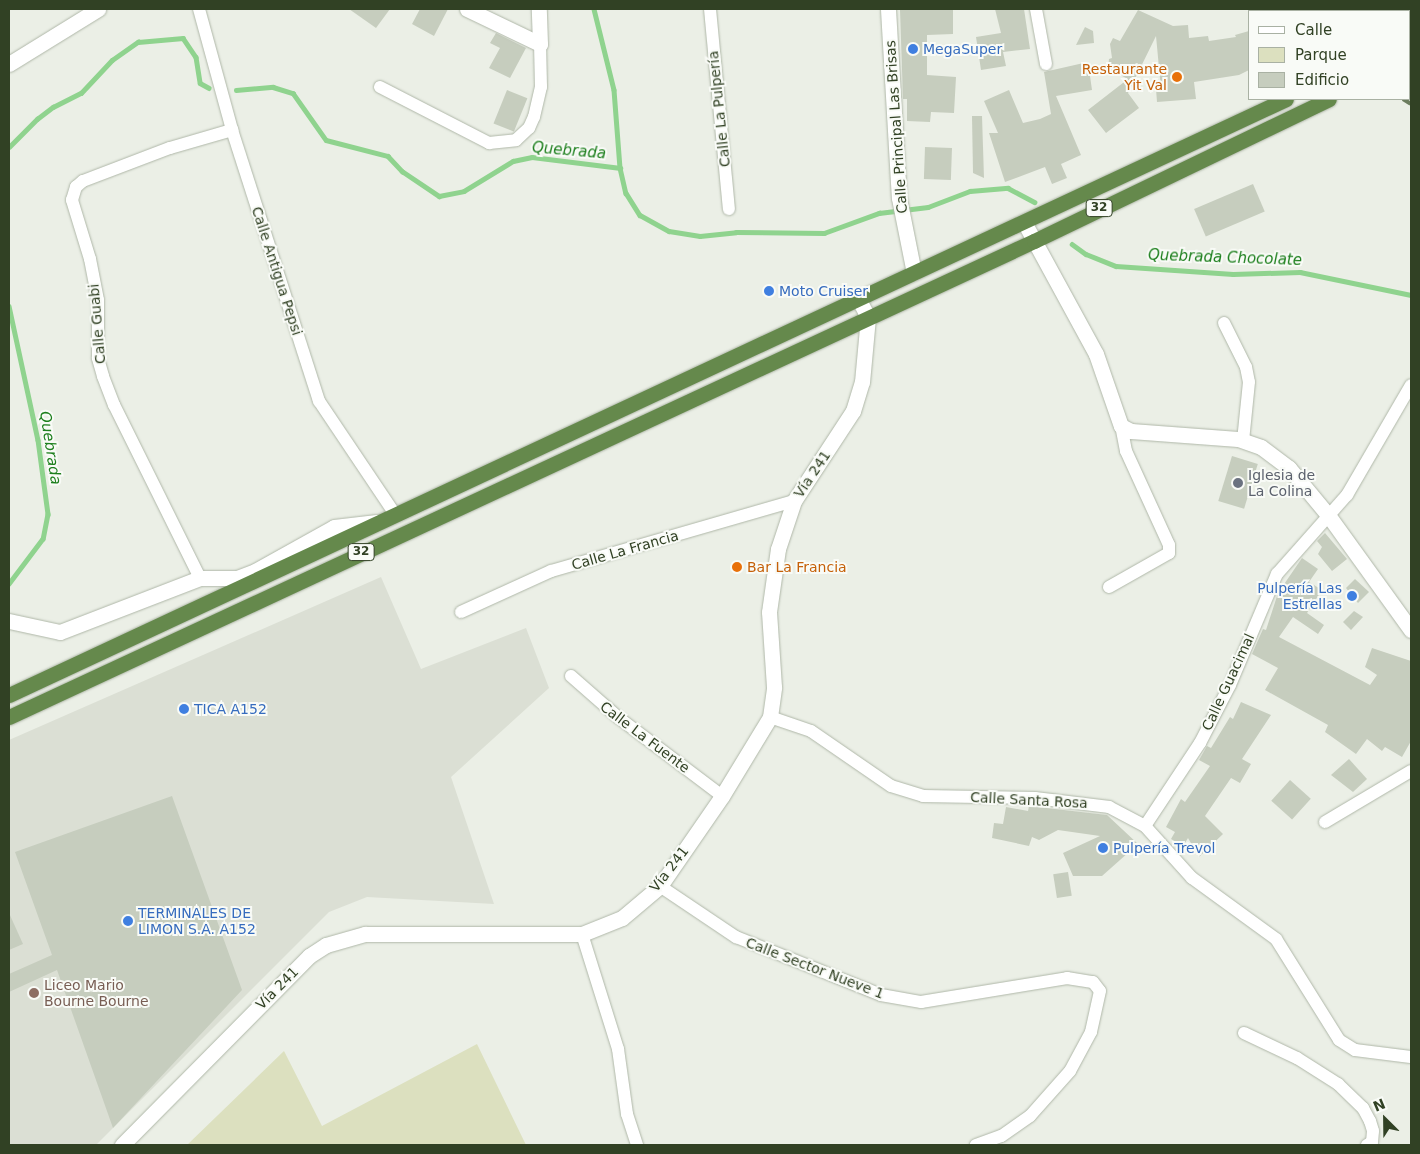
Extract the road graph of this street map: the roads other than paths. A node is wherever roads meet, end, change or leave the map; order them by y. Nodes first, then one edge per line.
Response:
1 (98, 9) edge
2 (199, 9) edge
3 (467, 9) edge
4 (540, 9) edge
5 (710, 9) edge
6 (888, 9) edge
7 (1036, 9) edge
8 (540, 44) junction
9 (9, 64) edge
10 (1046, 64) dead end
11 (380, 87) dead end
12 (1284, 100) edge
13 (1328, 100) edge
14 (232, 130) junction
15 (729, 209) dead end
16 (1024, 222) junction
17 (1034, 241) junction
18 (914, 273) junction
19 (860, 300) junction
20 (868, 317) junction
21 (1224, 323) dead end
22 (1411, 386) edge
23 (1121, 426) junction
24 (1243, 441) junction
25 (794, 501) junction
26 (395, 514) junction
27 (1328, 515) junction
28 (376, 522) junction
29 (200, 578) junction
30 (1109, 587) dead end
31 (461, 612) dead end
32 (9, 621) edge
33 (1411, 630) edge
34 (570, 676) dead end
35 (9, 695) edge
36 (9, 717) edge
37 (770, 717) junction
38 (1411, 771) edge
39 (722, 796) junction
40 (1325, 822) dead end
41 (1144, 826) junction
42 (660, 886) junction
43 (582, 934) junction
44 (1244, 1033) dead end
45 (1411, 1057) edge
46 (122, 1145) edge
47 (637, 1145) edge
48 (976, 1145) edge
49 (1368, 1145) edge

1 - 9 street
2 - 14 street, Calle Antigua Pepsi
3 - 8 street
4 - 8 street
5 - 15 street, Calle La Pulpería
6 - 18 street, Calle Principal Las Brisas
7 - 10 street
8 - 11 street
12 - 16 highway, 32
13 - 17 highway, 32
14 - 26 street, Calle Antigua Pepsi
14 - 29 street, Calle Guabi
16 - 17 street
16 - 18 highway, 32
17 - 20 highway, 32
17 - 23 street
18 - 19 highway, 32
19 - 20 street
19 - 26 highway, 32
20 - 25 street, Vía 241
20 - 36 highway, 32
21 - 24 street
22 - 27 street, Calle Guacimal
23 - 24 street
23 - 30 street
24 - 27 street
25 - 31 street, Calle La Francia
25 - 37 street, Vía 241
26 - 28 highway, 32
27 - 33 street
27 - 41 street, Calle Guacimal
28 - 29 street
28 - 35 highway, 32
29 - 32 street
34 - 39 street, Calle La Fuente
37 - 39 street, Vía 241
37 - 41 street, Calle Santa Rosa
38 - 40 street
39 - 42 street, Vía 241
41 - 45 street, Calle Santa Rosa
42 - 43 street, Vía 241
42 - 48 street, Calle Sector Nueve 1
43 - 46 street, Vía 241
43 - 47 street
44 - 49 street

